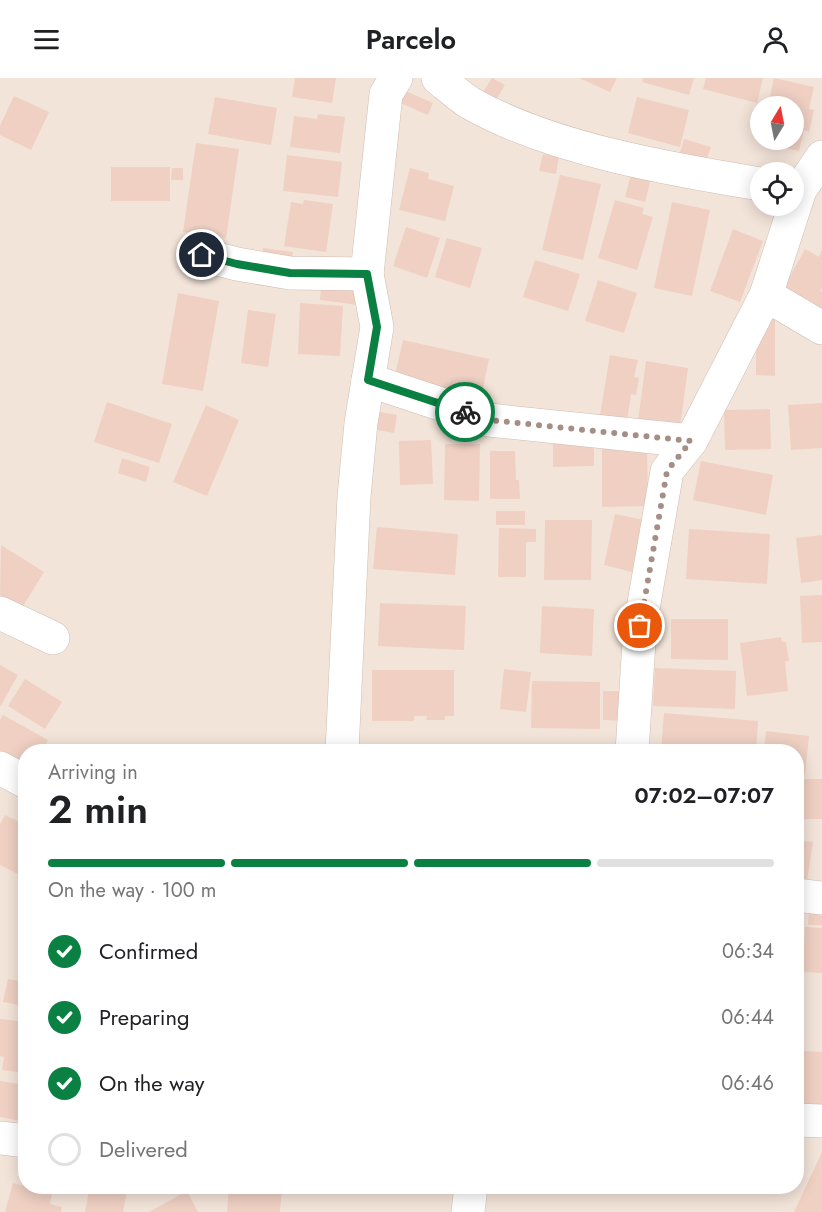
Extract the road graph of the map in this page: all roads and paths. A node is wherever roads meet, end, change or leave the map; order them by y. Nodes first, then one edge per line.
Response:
1 (396, 78) edge
2 (438, 78) edge
3 (822, 157) edge
4 (804, 180) edge
5 (750, 182) edge
6 (789, 216) edge
7 (202, 255) dead end
8 (367, 274) junction
9 (766, 295) junction
10 (822, 328) edge
11 (368, 380) junction
12 (691, 441) junction
13 (0, 613) edge
14 (53, 638) dead end
15 (342, 744) edge
16 (633, 744) edge
17 (0, 768) edge
18 (18, 778) edge
19 (804, 896) edge
20 (822, 897) edge
21 (804, 1120) edge
22 (822, 1121) edge
23 (0, 1138) edge
24 (18, 1140) edge
25 (470, 1194) edge
26 (468, 1212) edge

1 - 8 street
2 - 5 street
3 - 4 street
6 - 9 street
7 - 8 street
8 - 11 street
9 - 10 street
9 - 12 street
11 - 12 street
11 - 15 street
12 - 16 street
13 - 14 street
17 - 18 street
19 - 20 street
21 - 22 street
23 - 24 street
25 - 26 street

